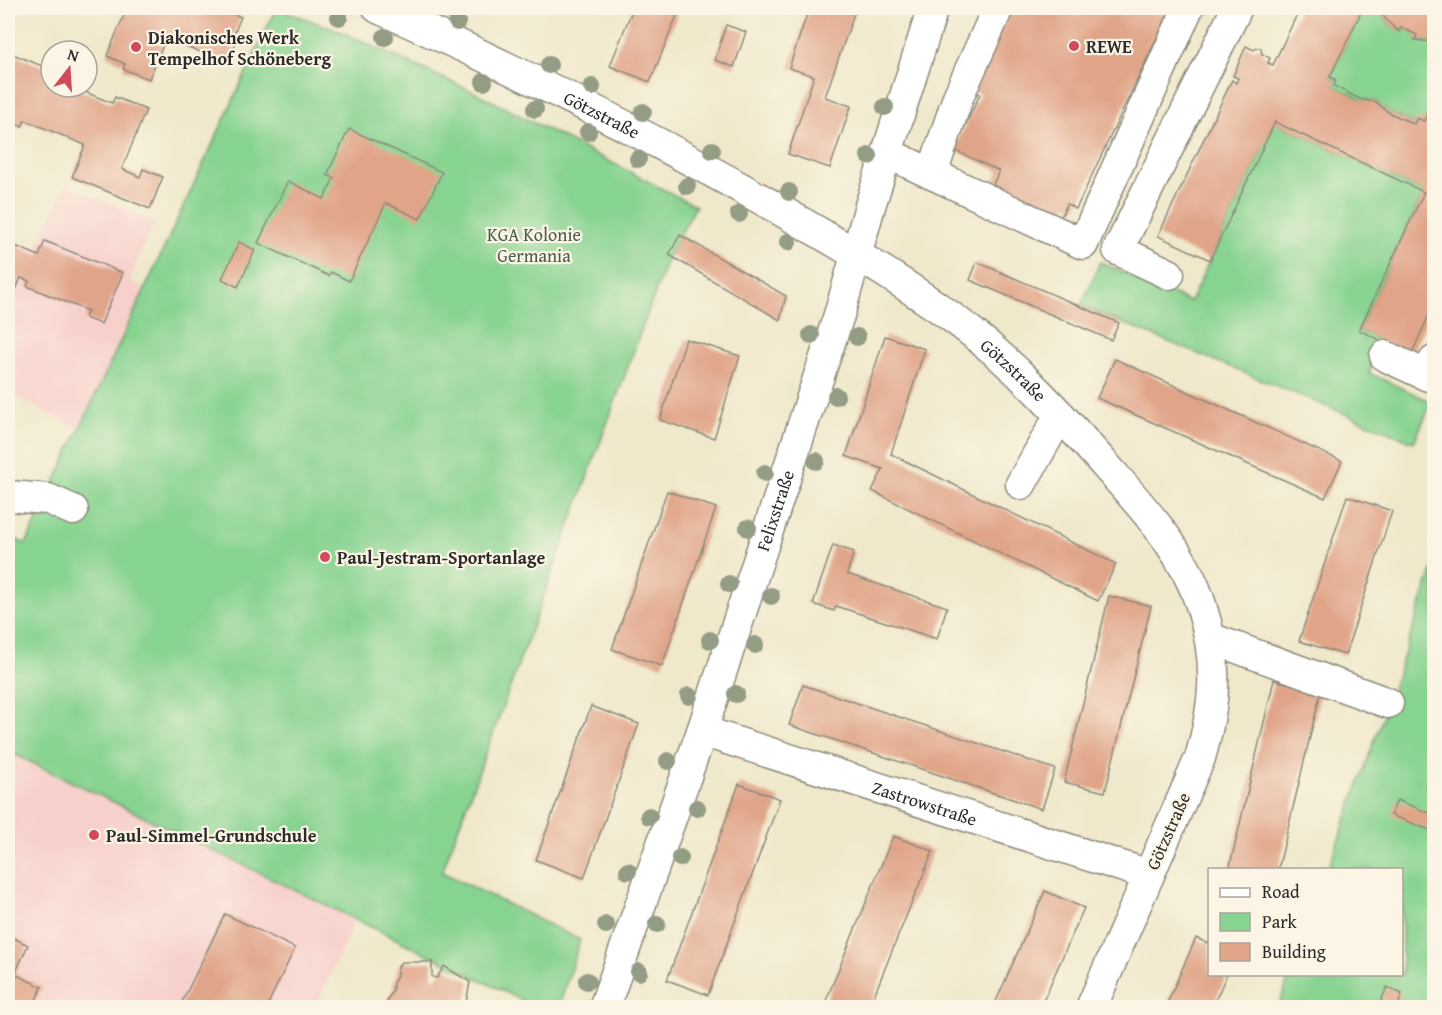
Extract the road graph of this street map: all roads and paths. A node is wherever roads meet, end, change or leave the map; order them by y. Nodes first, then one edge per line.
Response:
1 (378, 8) edge
2 (933, 8) edge
3 (998, 8) edge
4 (1188, 8) edge
5 (1238, 8) edge
6 (887, 153) junction
7 (932, 174) junction
8 (856, 254) junction
9 (1169, 274) dead end
10 (1385, 356) dead end
11 (1434, 361) edge
12 (1060, 415) junction
13 (1021, 484) dead end
14 (8, 496) edge
15 (73, 510) dead end
16 (1210, 638) junction
17 (1388, 703) dead end
18 (702, 731) junction
19 (1149, 875) junction
20 (604, 1008) edge
21 (1090, 1008) edge

1 - 8 street, Götzstraße
2 - 6 street, Felixstraße
3 - 7 street
4 - 7 street
5 - 9 street
6 - 7 street
6 - 8 street, Felixstraße
8 - 12 street, Götzstraße
8 - 18 street, Felixstraße
10 - 11 street
12 - 13 street
12 - 16 street, Götzstraße
14 - 15 street
16 - 17 street
16 - 19 street, Götzstraße
18 - 19 street, Zastrowstraße
18 - 20 street, Felixstraße
19 - 21 street, Götzstraße

